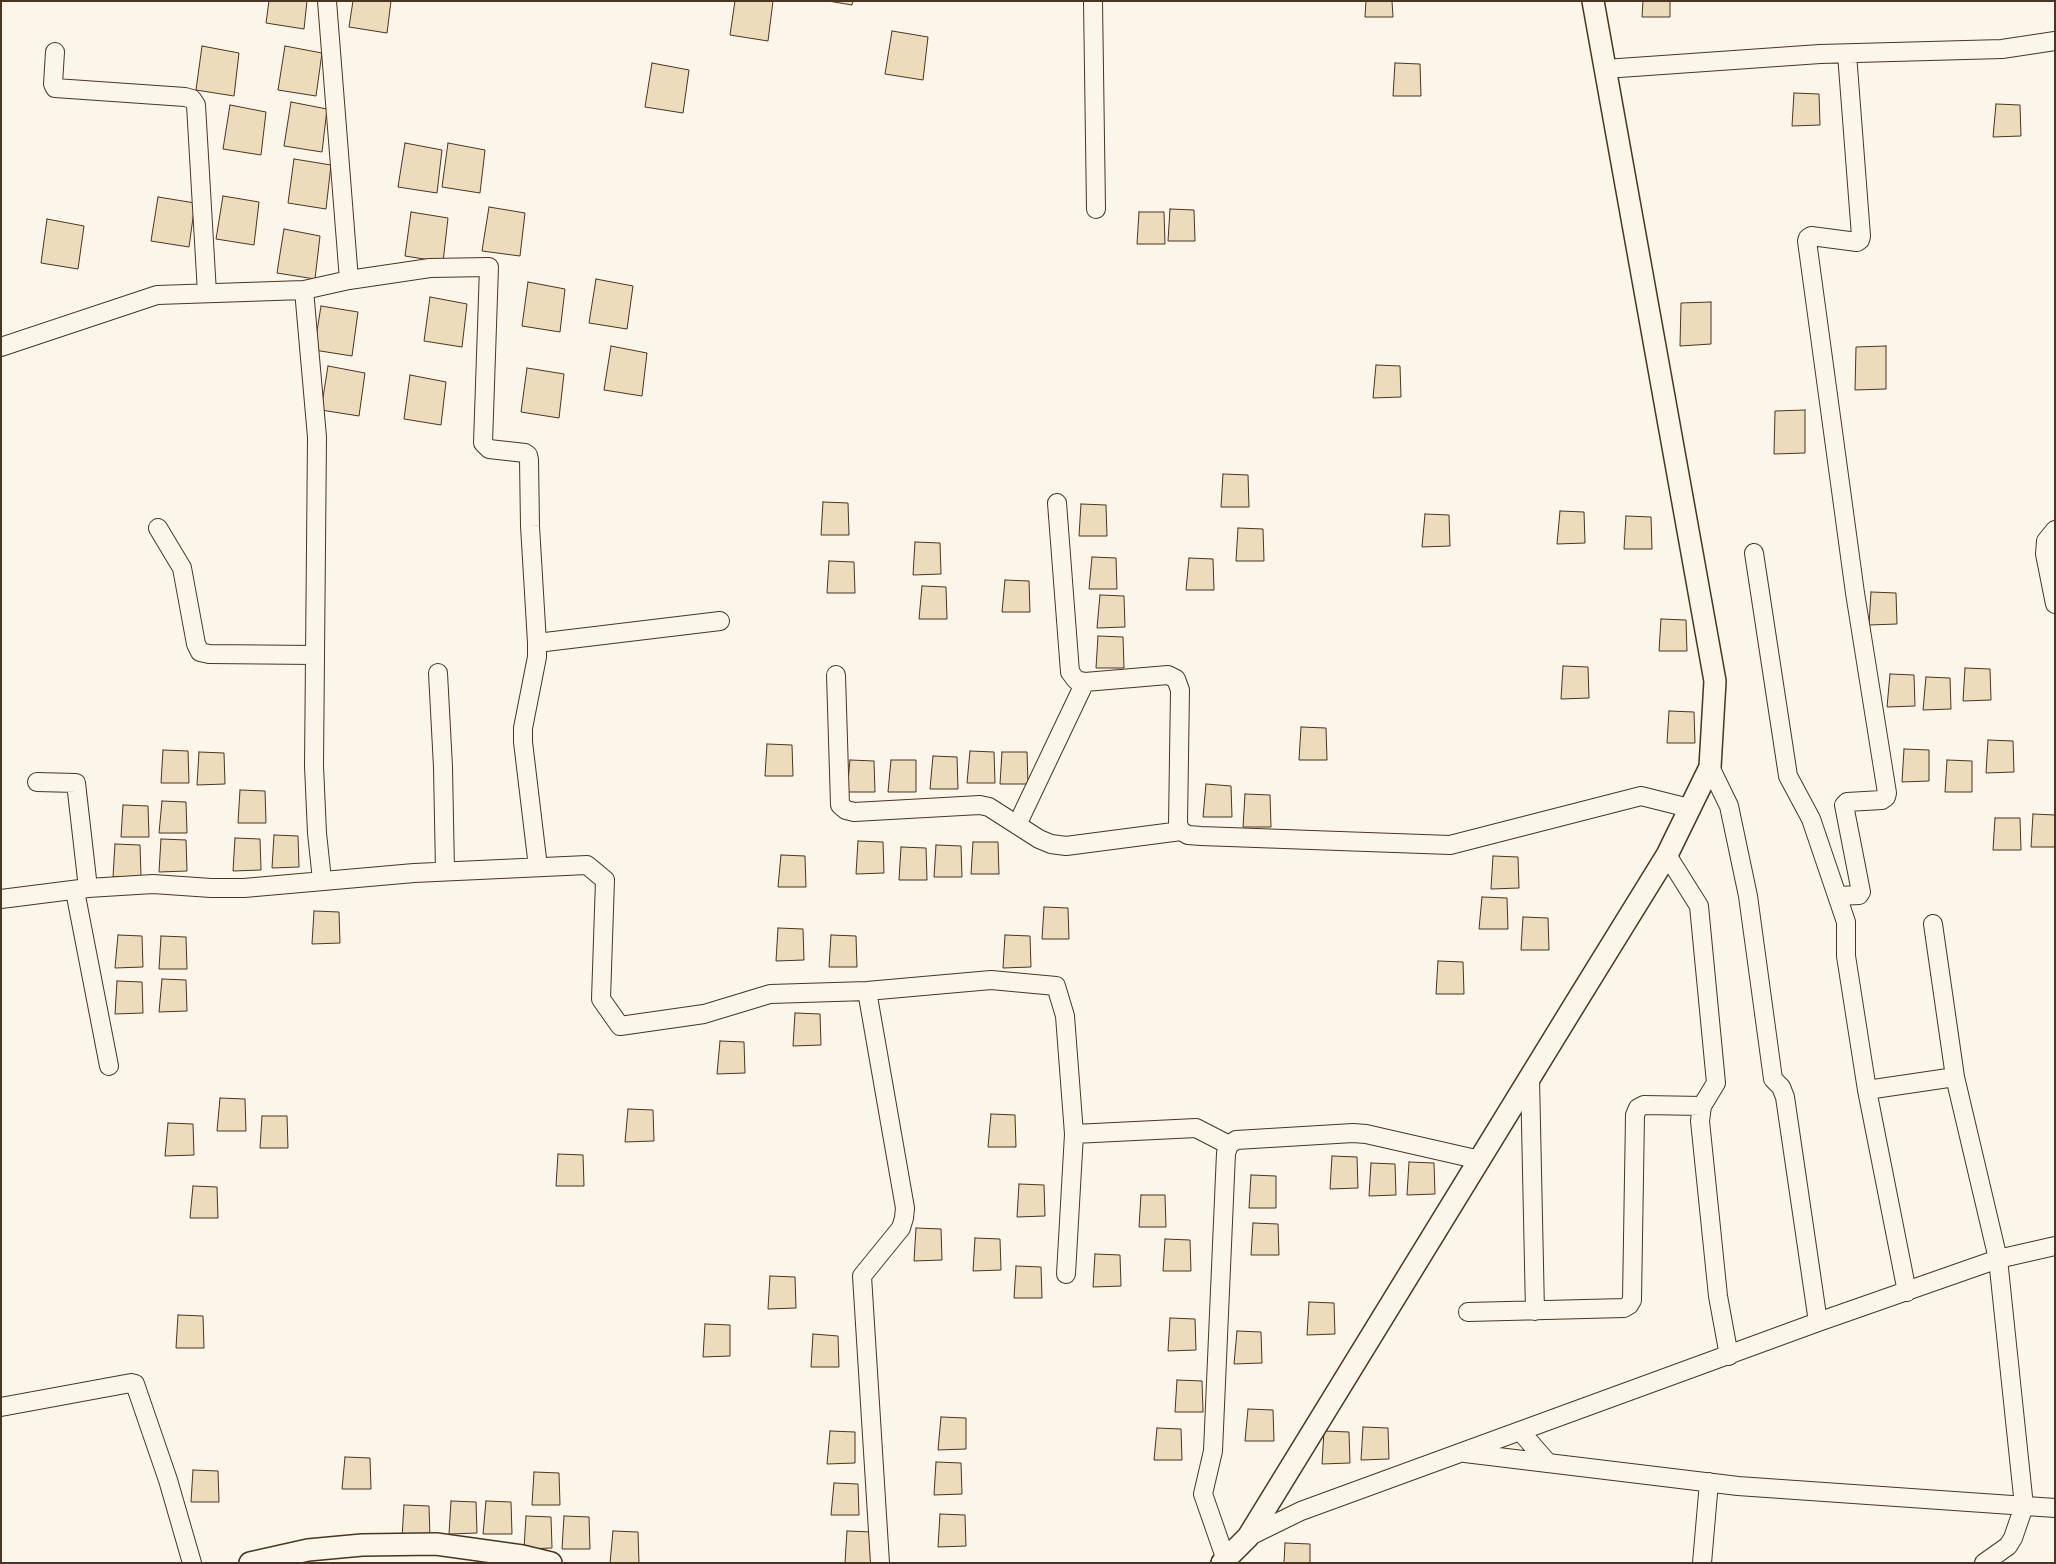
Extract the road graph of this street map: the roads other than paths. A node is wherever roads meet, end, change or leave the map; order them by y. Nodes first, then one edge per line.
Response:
1 (327, 1) edge
2 (1093, 1) edge
3 (1593, 1) edge
4 (2055, 41) edge
5 (55, 52) dead end
6 (1847, 54) junction
7 (1605, 69) junction
8 (1096, 210) dead end
9 (349, 280) junction
10 (304, 290) junction
11 (207, 293) junction
12 (1, 347) edge
13 (1057, 503) dead end
14 (158, 528) dead end
15 (2055, 530) edge
16 (1754, 553) dead end
17 (2055, 604) edge
18 (720, 621) dead end
19 (537, 642) junction
20 (315, 655) junction
21 (438, 673) dead end
22 (836, 675) dead end
23 (1085, 682) junction
24 (1710, 767) junction
25 (37, 782) dead end
26 (1689, 808) junction
27 (1017, 825) junction
28 (1181, 831) junction
29 (1667, 855) junction
30 (538, 867) junction
31 (445, 871) junction
32 (322, 880) junction
33 (81, 889) junction
34 (1838, 896) junction
35 (1, 899) edge
36 (1933, 924) dead end
37 (867, 992) junction
38 (109, 1066) dead end
39 (1955, 1077) junction
40 (1530, 1078) junction
41 (1867, 1090) junction
42 (1702, 1106) junction
43 (1074, 1134) junction
44 (1229, 1145) junction
45 (1480, 1160) junction
46 (2055, 1246) edge
47 (1998, 1259) junction
48 (1066, 1274) dead end
49 (1907, 1292) junction
50 (1535, 1310) junction
51 (1468, 1312) dead end
52 (1818, 1322) junction
53 (1729, 1356) junction
54 (1, 1407) edge
55 (1520, 1431) junction
56 (1460, 1452) junction
57 (1548, 1463) junction
58 (1708, 1482) junction
59 (2024, 1506) junction
60 (2055, 1508) edge
61 (1248, 1537) junction
62 (1225, 1562) edge
63 (192, 1563) edge
64 (250, 1563) edge
65 (551, 1563) edge
66 (880, 1563) edge
67 (1702, 1563) edge
68 (1984, 1563) edge

1 - 9 street
2 - 8 street
3 - 7 street
4 - 6 street
5 - 11 street
6 - 7 street
6 - 34 street
7 - 24 street
9 - 10 street
9 - 19 street
10 - 11 street
10 - 20 street
11 - 12 street
13 - 23 street
14 - 20 street
15 - 17 street
16 - 34 street
18 - 19 street
19 - 30 street
20 - 32 street
21 - 31 street
22 - 27 street
23 - 27 street
23 - 28 street
24 - 26 street
24 - 52 street
25 - 33 street
26 - 28 street
26 - 29 street
27 - 28 street
29 - 40 street
29 - 42 street
30 - 31 street
30 - 37 street
31 - 32 street
32 - 33 street
33 - 35 street
33 - 38 street
34 - 41 street
36 - 39 street
37 - 43 street
37 - 66 street
39 - 41 street
39 - 47 street
40 - 45 street
40 - 50 street
41 - 49 street
42 - 50 street
42 - 53 street
43 - 44 street
43 - 48 street
44 - 45 street
44 - 62 street
45 - 61 street
46 - 47 street
47 - 49 street
47 - 59 street
49 - 52 street
50 - 51 street
52 - 53 street
53 - 55 street
54 - 63 street
55 - 56 street
55 - 57 street
56 - 57 street
56 - 61 street
57 - 58 street
58 - 59 street
58 - 67 street
59 - 60 street
59 - 68 street
61 - 62 street
64 - 65 street

